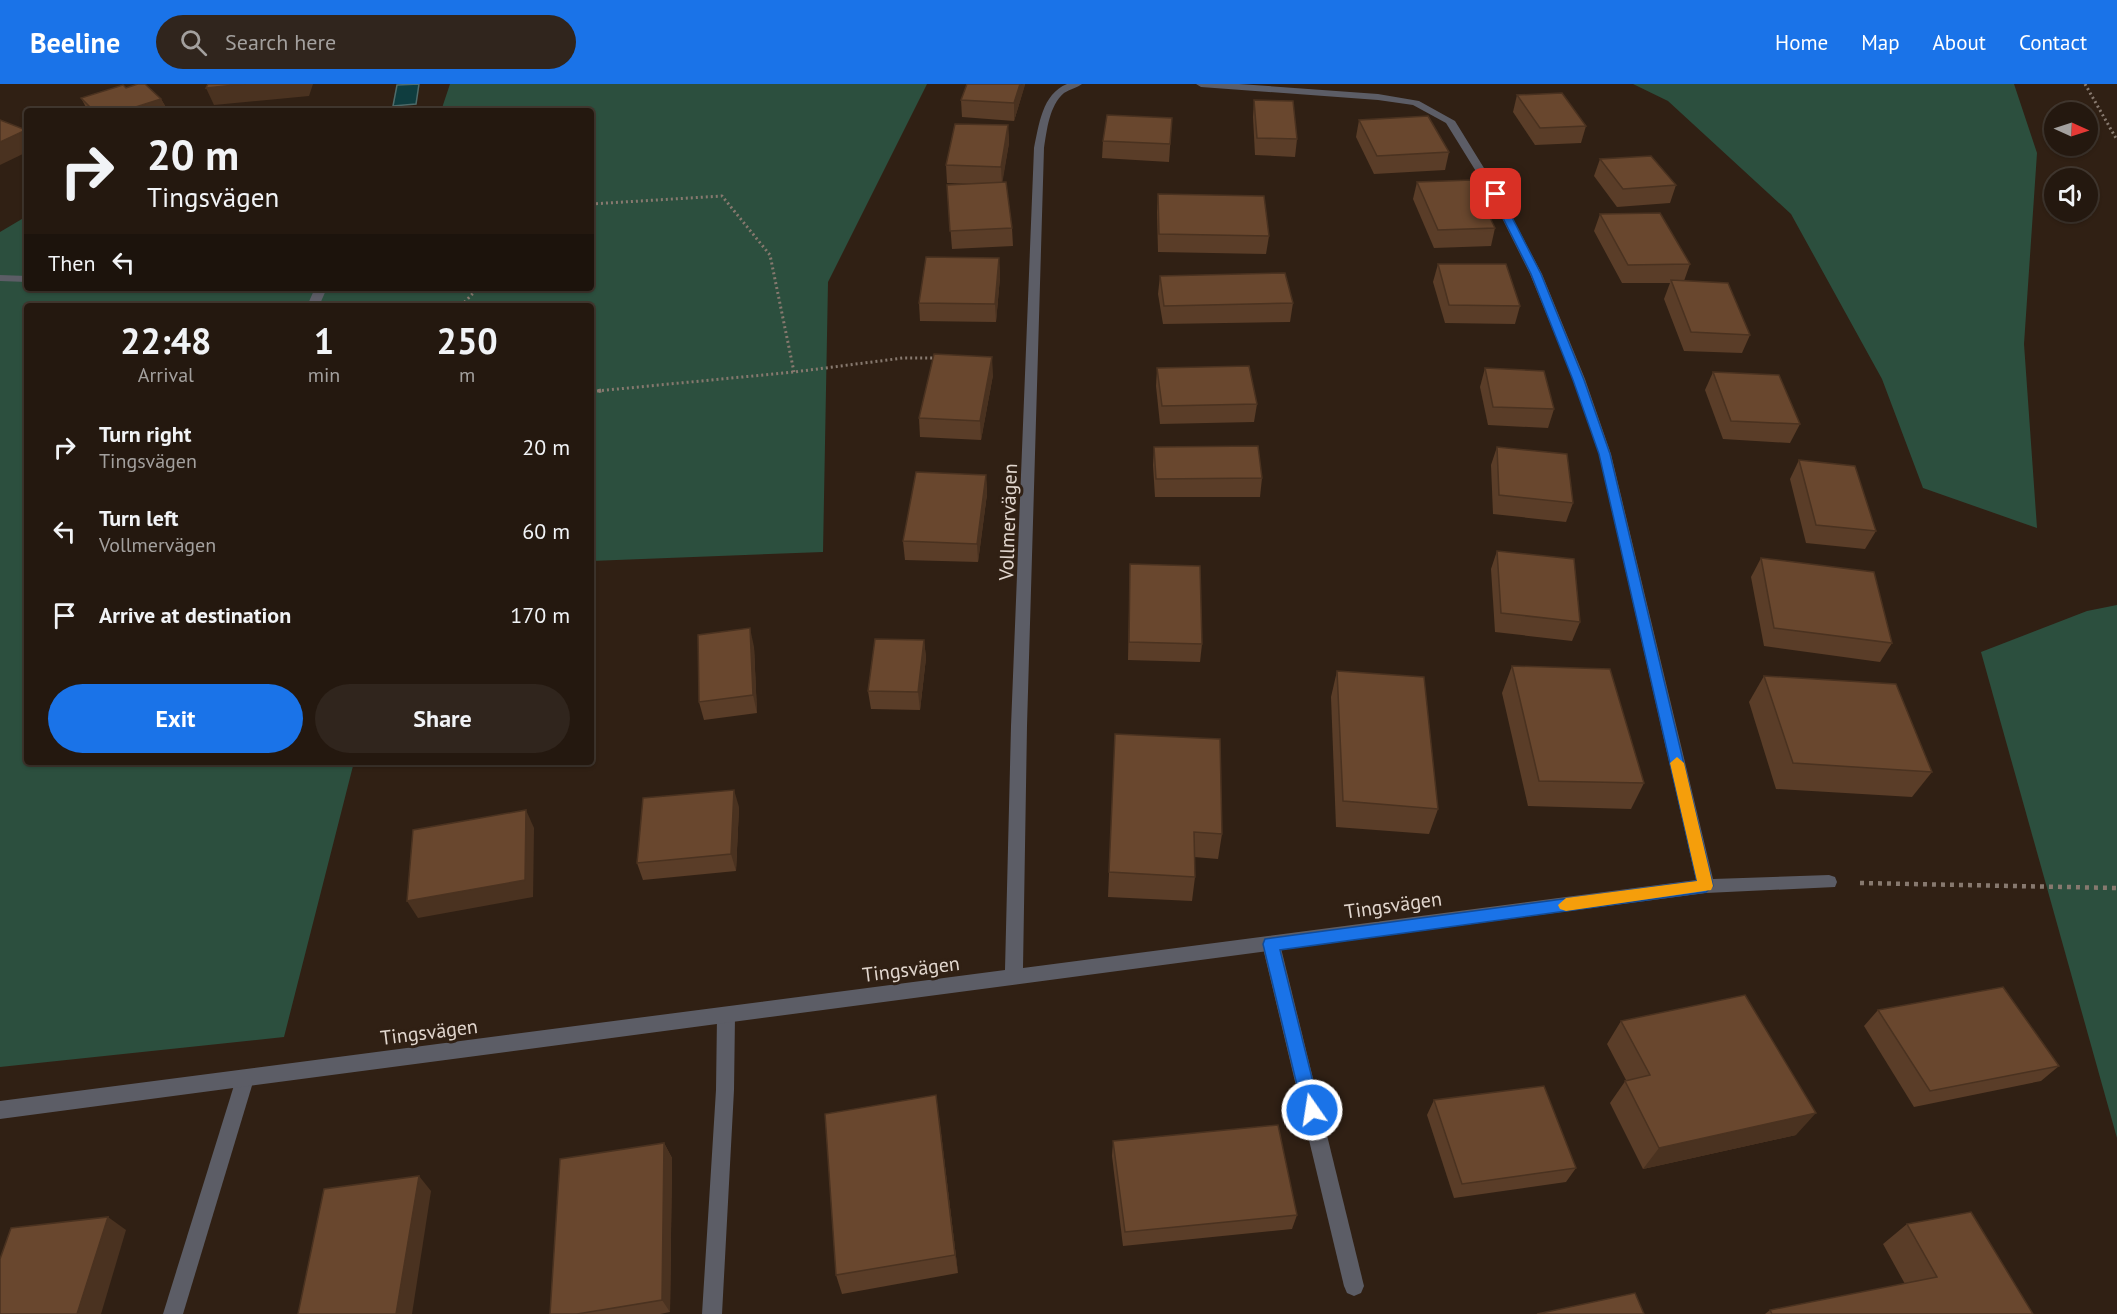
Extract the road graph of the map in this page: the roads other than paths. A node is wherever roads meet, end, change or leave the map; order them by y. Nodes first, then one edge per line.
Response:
1 (1077, 84) edge
2 (1201, 84) edge
3 (0, 278) edge
4 (24, 279) edge
5 (1829, 882) road end
6 (1706, 886) junction
7 (1270, 944) junction
8 (1014, 978) junction
9 (726, 1016) junction
10 (245, 1079) junction
11 (0, 1110) edge
12 (1354, 1286) dead end
13 (173, 1314) edge
14 (712, 1314) edge

1 - 8 street, Vollmervägen
2 - 6 street
3 - 4 street
5 - 6 street, Tingsvägen
6 - 7 street, Tingsvägen
7 - 8 street, Tingsvägen
7 - 12 street
8 - 9 street, Tingsvägen
9 - 10 street, Tingsvägen
9 - 14 street
10 - 11 street, Tingsvägen
10 - 13 street

